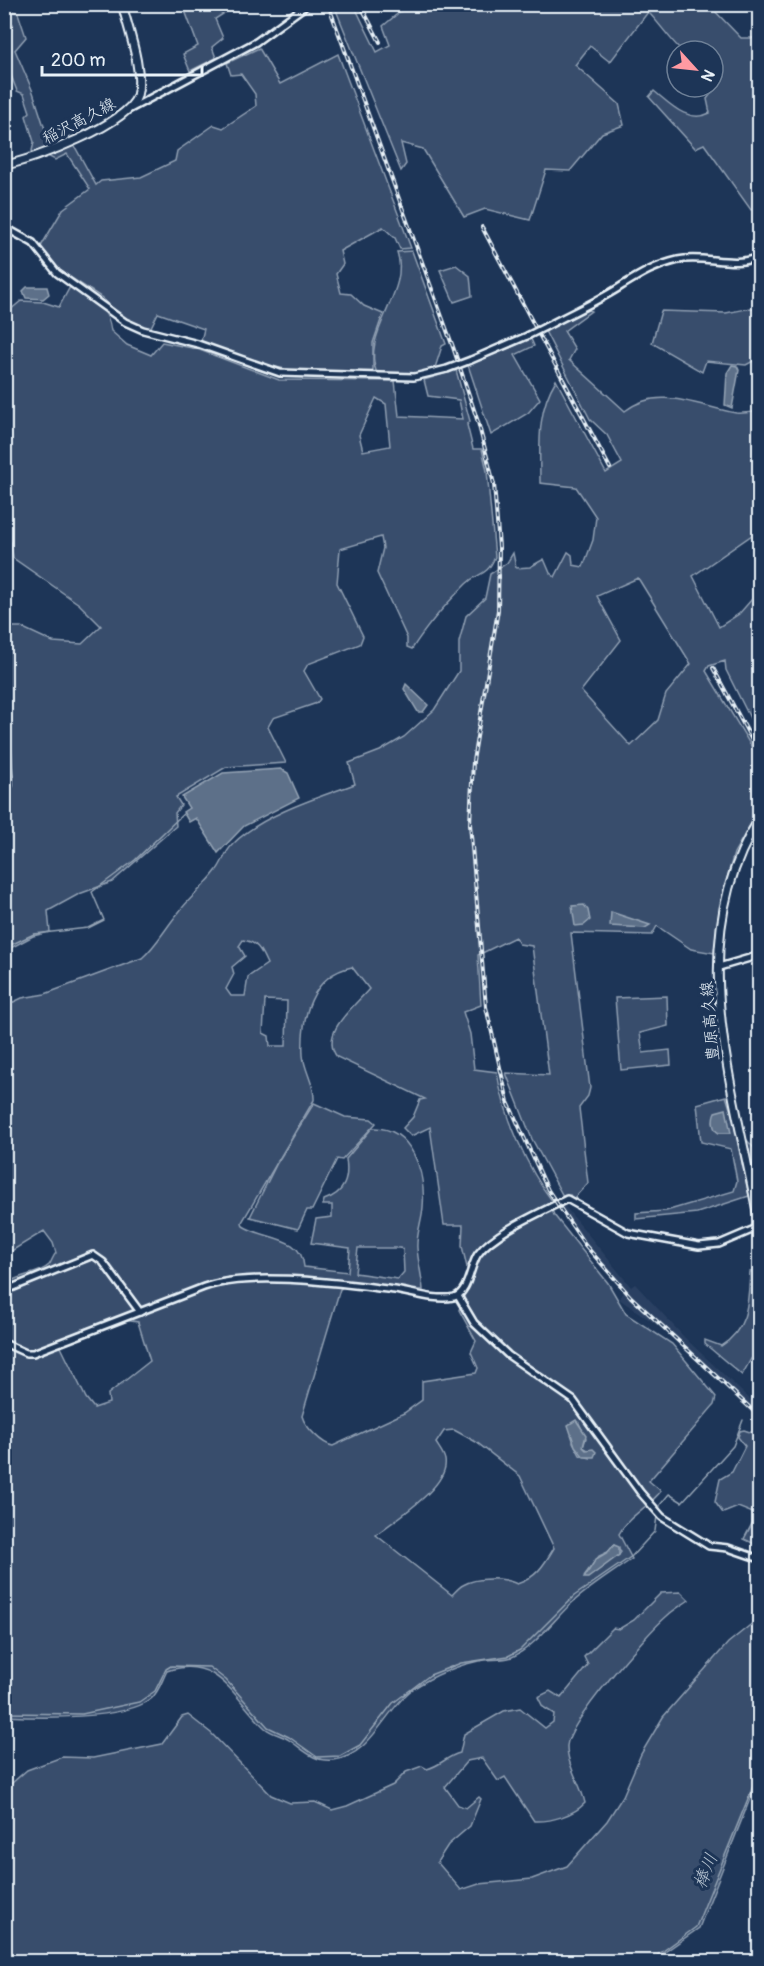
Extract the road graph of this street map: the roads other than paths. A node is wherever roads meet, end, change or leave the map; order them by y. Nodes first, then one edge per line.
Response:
1 (122, 4) edge
2 (308, 4) edge
3 (130, 109) junction
4 (4, 165) edge
5 (4, 227) edge
6 (759, 256) edge
7 (5, 712) edge
8 (8, 740) edge
9 (9, 785) dead end
10 (759, 818) edge
11 (759, 955) edge
12 (719, 967) junction
13 (759, 1228) edge
14 (4, 1291) edge
15 (458, 1296) junction
16 (140, 1312) junction
17 (4, 1343) edge
18 (759, 1559) edge

1 - 3 main road, 稲沢高久線
2 - 3 street
3 - 4 main road, 稲沢高久線
5 - 6 street, bridge
7 - 8 street
8 - 9 street
10 - 12 main road, 豊原高久線
11 - 12 street
12 - 13 main road, 豊原高久線
13 - 15 street
14 - 16 street
15 - 16 street
15 - 18 street
16 - 17 street

